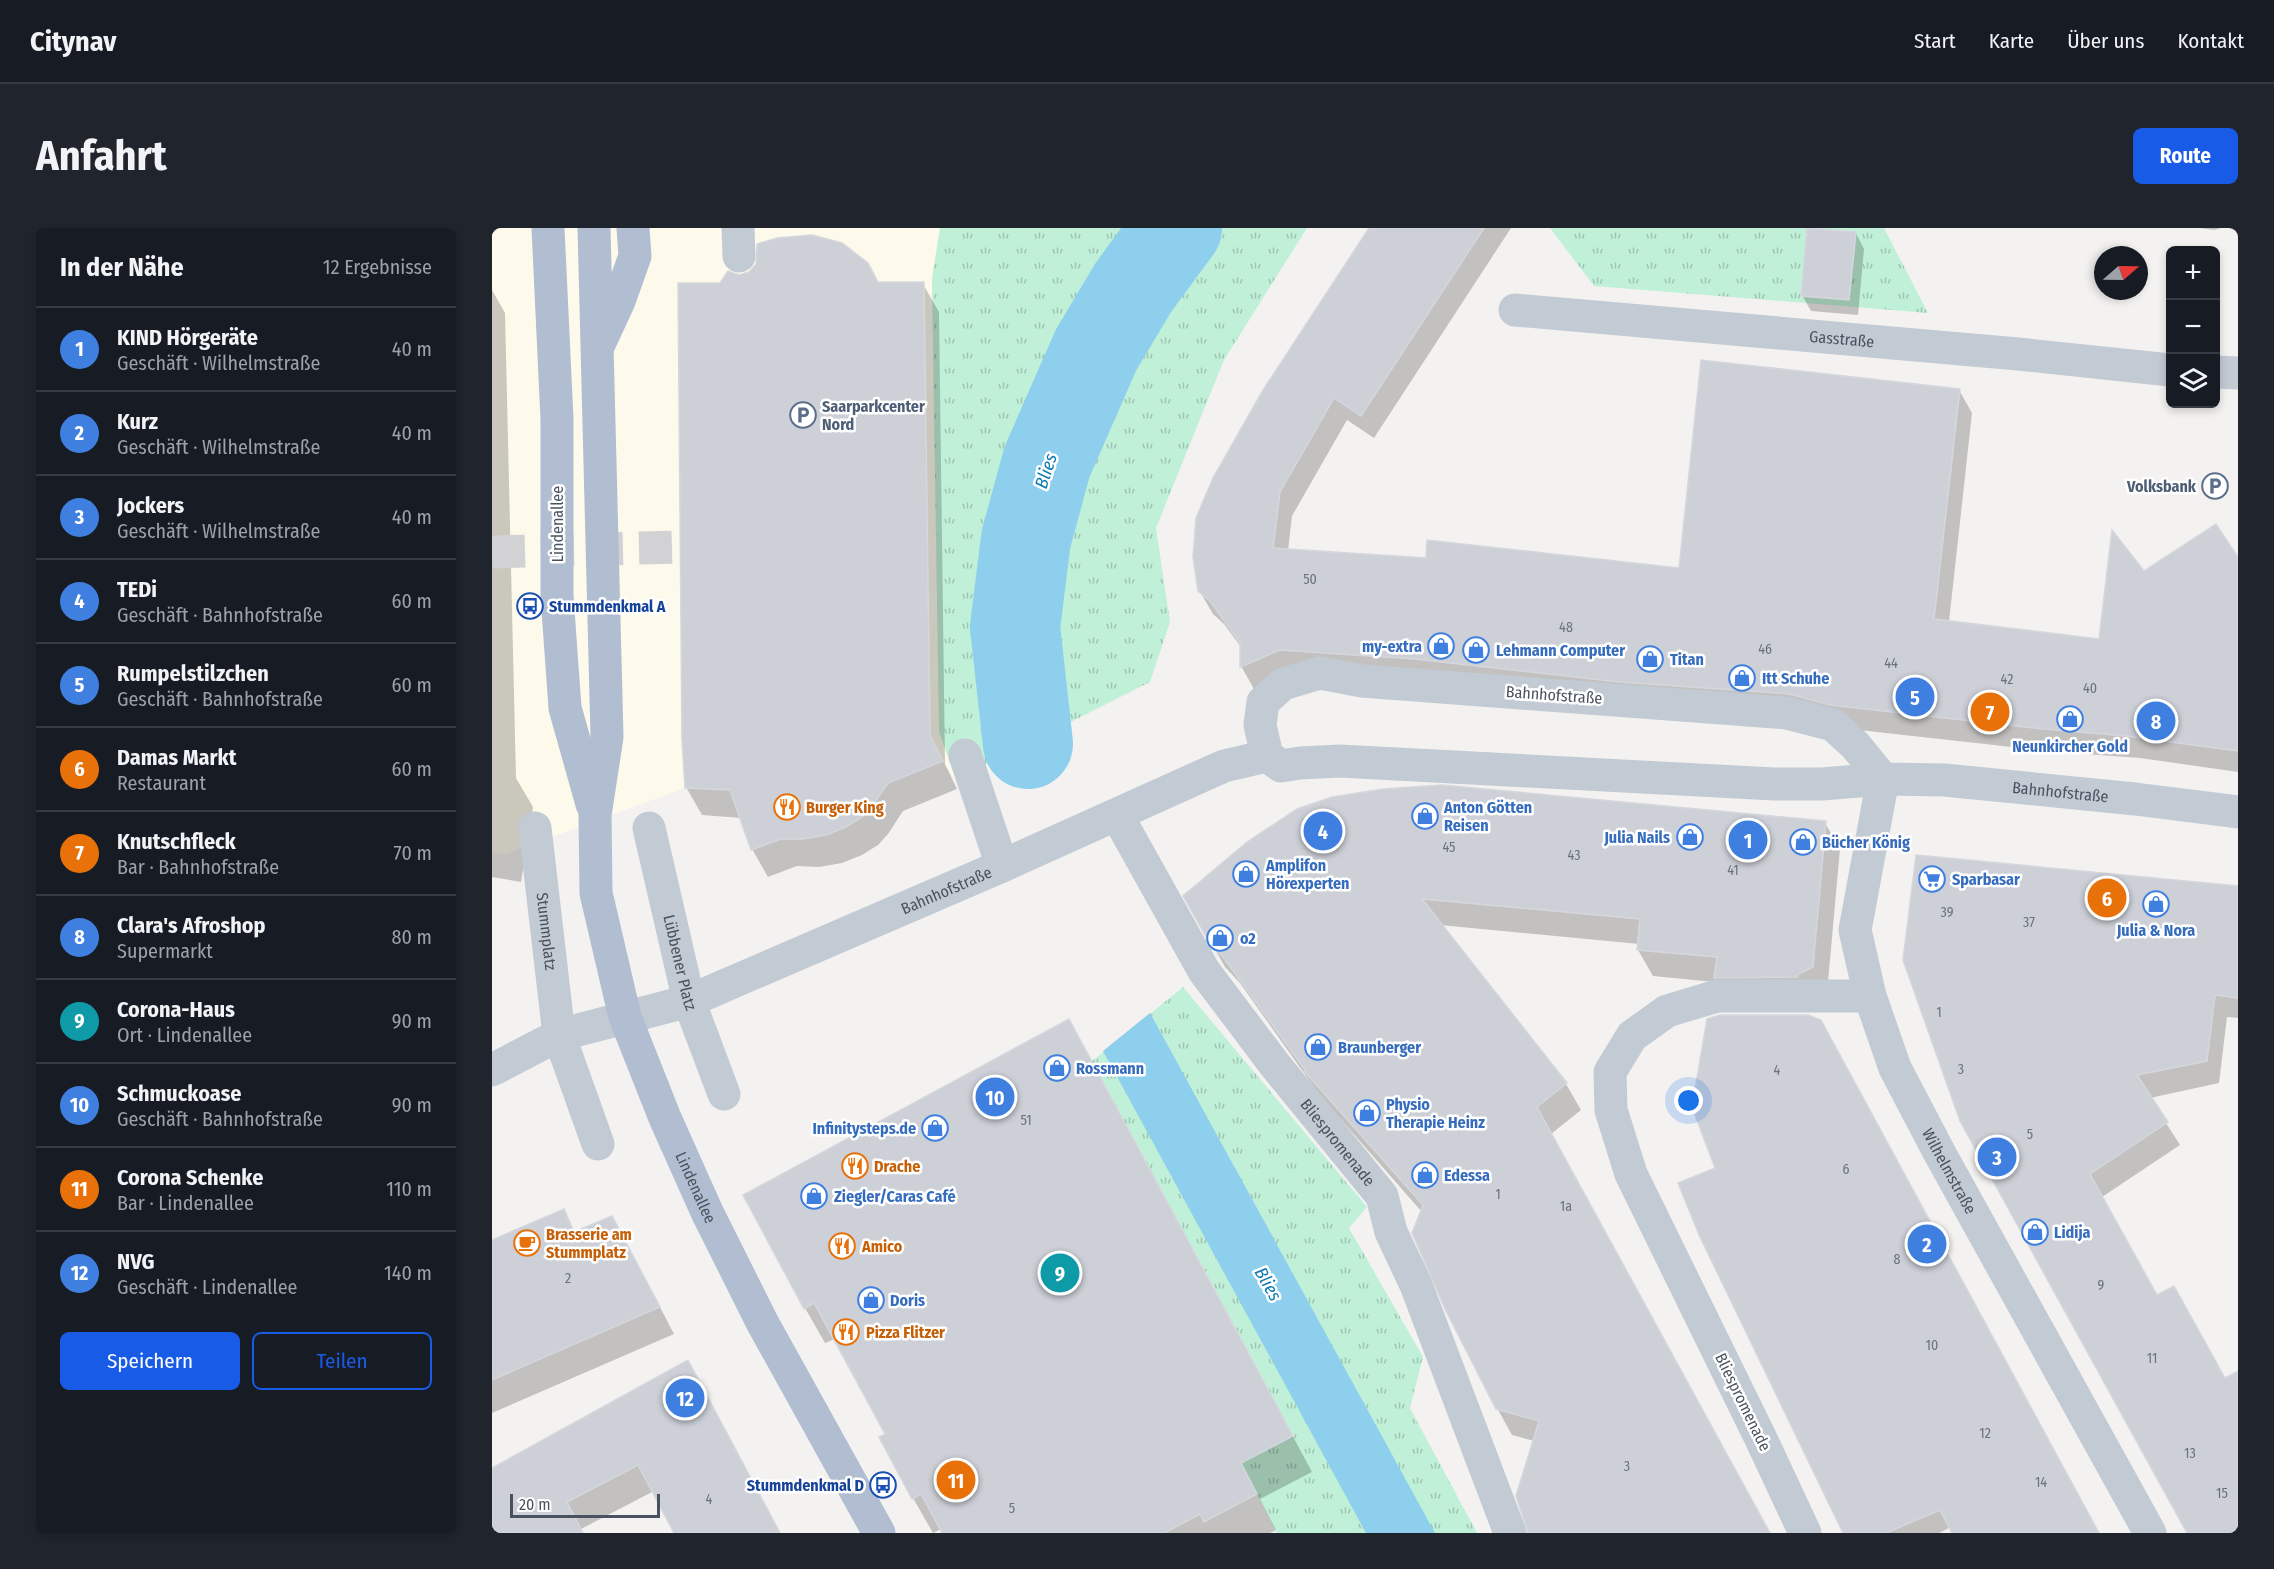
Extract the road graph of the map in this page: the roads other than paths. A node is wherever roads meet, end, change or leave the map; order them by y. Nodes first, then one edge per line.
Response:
1 (548, 228) edge
2 (594, 228) edge
3 (633, 228) edge
4 (1515, 310) dead end
5 (598, 347) junction
6 (2166, 370) edge
7 (2220, 372) edge
8 (2238, 373) edge
9 (965, 755) dead end
10 (1267, 756) junction
11 (1883, 779) junction
12 (2238, 812) edge
13 (596, 815) junction
14 (1117, 815) junction
15 (535, 828) dead end
16 (649, 828) dead end
17 (1002, 866) junction
18 (1870, 996) junction
19 (689, 1000) junction
20 (625, 1017) junction
21 (559, 1035) junction
22 (492, 1070) edge
23 (724, 1094) dead end
24 (598, 1144) dead end
25 (879, 1533) edge
26 (1510, 1533) edge
27 (1805, 1533) edge
28 (2150, 1533) edge

1 - 13 main road, Lindenallee
2 - 5 main road, Lindenallee
3 - 5 main road
4 - 6 street, Gasstraße
5 - 13 main road, Lindenallee
7 - 8 street
9 - 17 street
10 - 11 street, Bahnhofstraße
10 - 11 street, Bahnhofstraße
10 - 14 street, Bahnhofstraße
11 - 12 street, Bahnhofstraße
11 - 18 street, Wilhelmstraße
13 - 20 main road, Lindenallee
14 - 17 street, Bahnhofstraße
14 - 26 street, Bliespromenade
15 - 21 street, Stummplatz
16 - 19 street, Lübbener Platz
17 - 19 street, Bahnhofstraße
18 - 27 street, Bliespromenade
18 - 28 street, Wilhelmstraße
19 - 20 street, Bahnhofstraße
19 - 23 street, Lübbener Platz
20 - 21 street
20 - 25 main road, Lindenallee
21 - 22 street
21 - 24 street, Stummplatz

